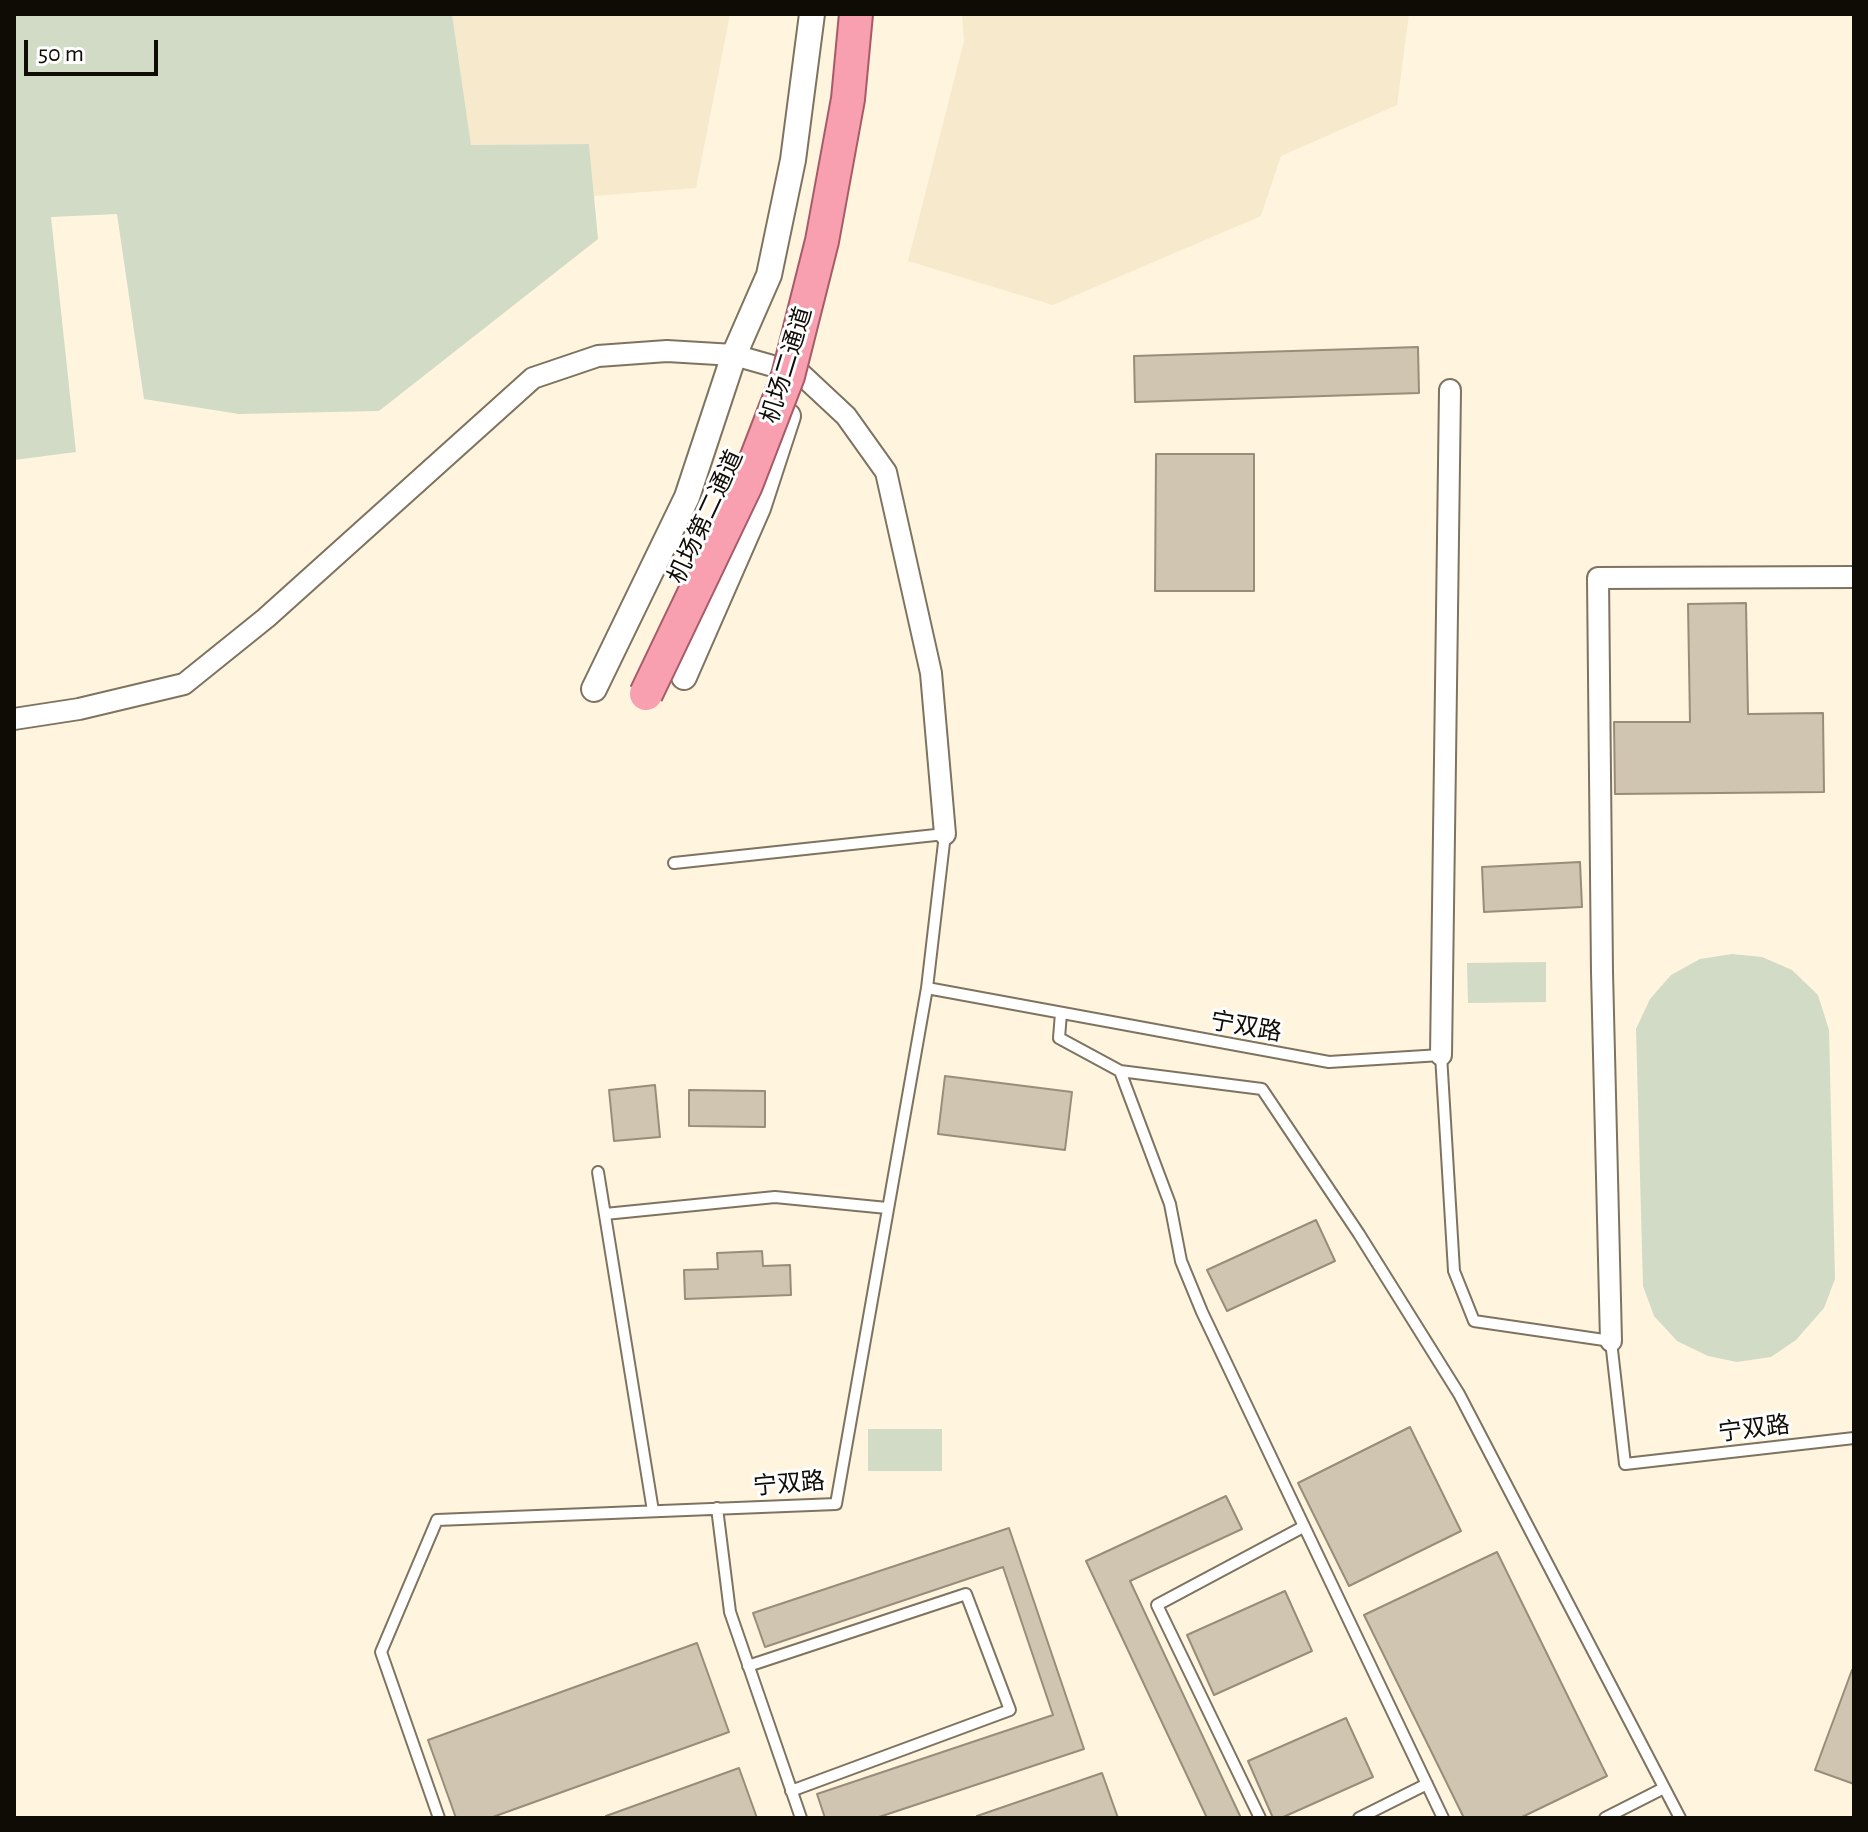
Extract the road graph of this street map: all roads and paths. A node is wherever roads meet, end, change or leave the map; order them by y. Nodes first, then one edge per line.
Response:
1 (812, 14) edge
2 (833, 14) edge
3 (858, 14) edge
4 (734, 355) junction
5 (801, 374) junction
6 (1450, 390) dead end
7 (1854, 577) edge
8 (684, 677) dead end
9 (594, 689) dead end
10 (636, 689) joint
11 (14, 719) edge
12 (945, 834) junction
13 (674, 863) dead end
14 (927, 988) junction
15 (1061, 1013) junction
16 (1441, 1055) junction
17 (1120, 1071) junction
18 (598, 1172) dead end
19 (887, 1208) junction
20 (605, 1214) junction
21 (1611, 1341) junction
22 (1854, 1438) edge
23 (717, 1508) junction
24 (653, 1511) junction
25 (1303, 1527) junction
26 (748, 1666) junction
27 (1427, 1784) junction
28 (1664, 1788) junction
29 (791, 1791) junction
30 (439, 1818) edge
31 (801, 1818) edge
32 (1260, 1818) edge
33 (1359, 1818) edge
34 (1443, 1818) edge
35 (1605, 1818) edge
36 (1680, 1818) edge

1 - 4 street
2 - 10 highway, 机场第二通道
3 - 5 street
3 - 10 highway, 机场二通道, bridge
4 - 5 street
4 - 9 street
4 - 11 street
5 - 8 street
5 - 12 street
6 - 16 street
7 - 21 street
12 - 13 lane
12 - 14 lane
14 - 15 lane, 宁双路
14 - 19 lane, 宁双路
15 - 16 lane, 宁双路
15 - 17 lane
16 - 21 lane
17 - 25 lane
17 - 28 lane
18 - 20 lane
19 - 20 lane
19 - 23 lane, 宁双路
20 - 24 lane
21 - 22 lane, 宁双路
23 - 24 lane, 宁双路
23 - 26 lane
24 - 30 lane, 宁双路
25 - 27 lane
25 - 32 lane
26 - 29 lane
26 - 29 lane
27 - 33 lane
27 - 34 lane
28 - 35 lane
28 - 36 lane
29 - 31 lane

